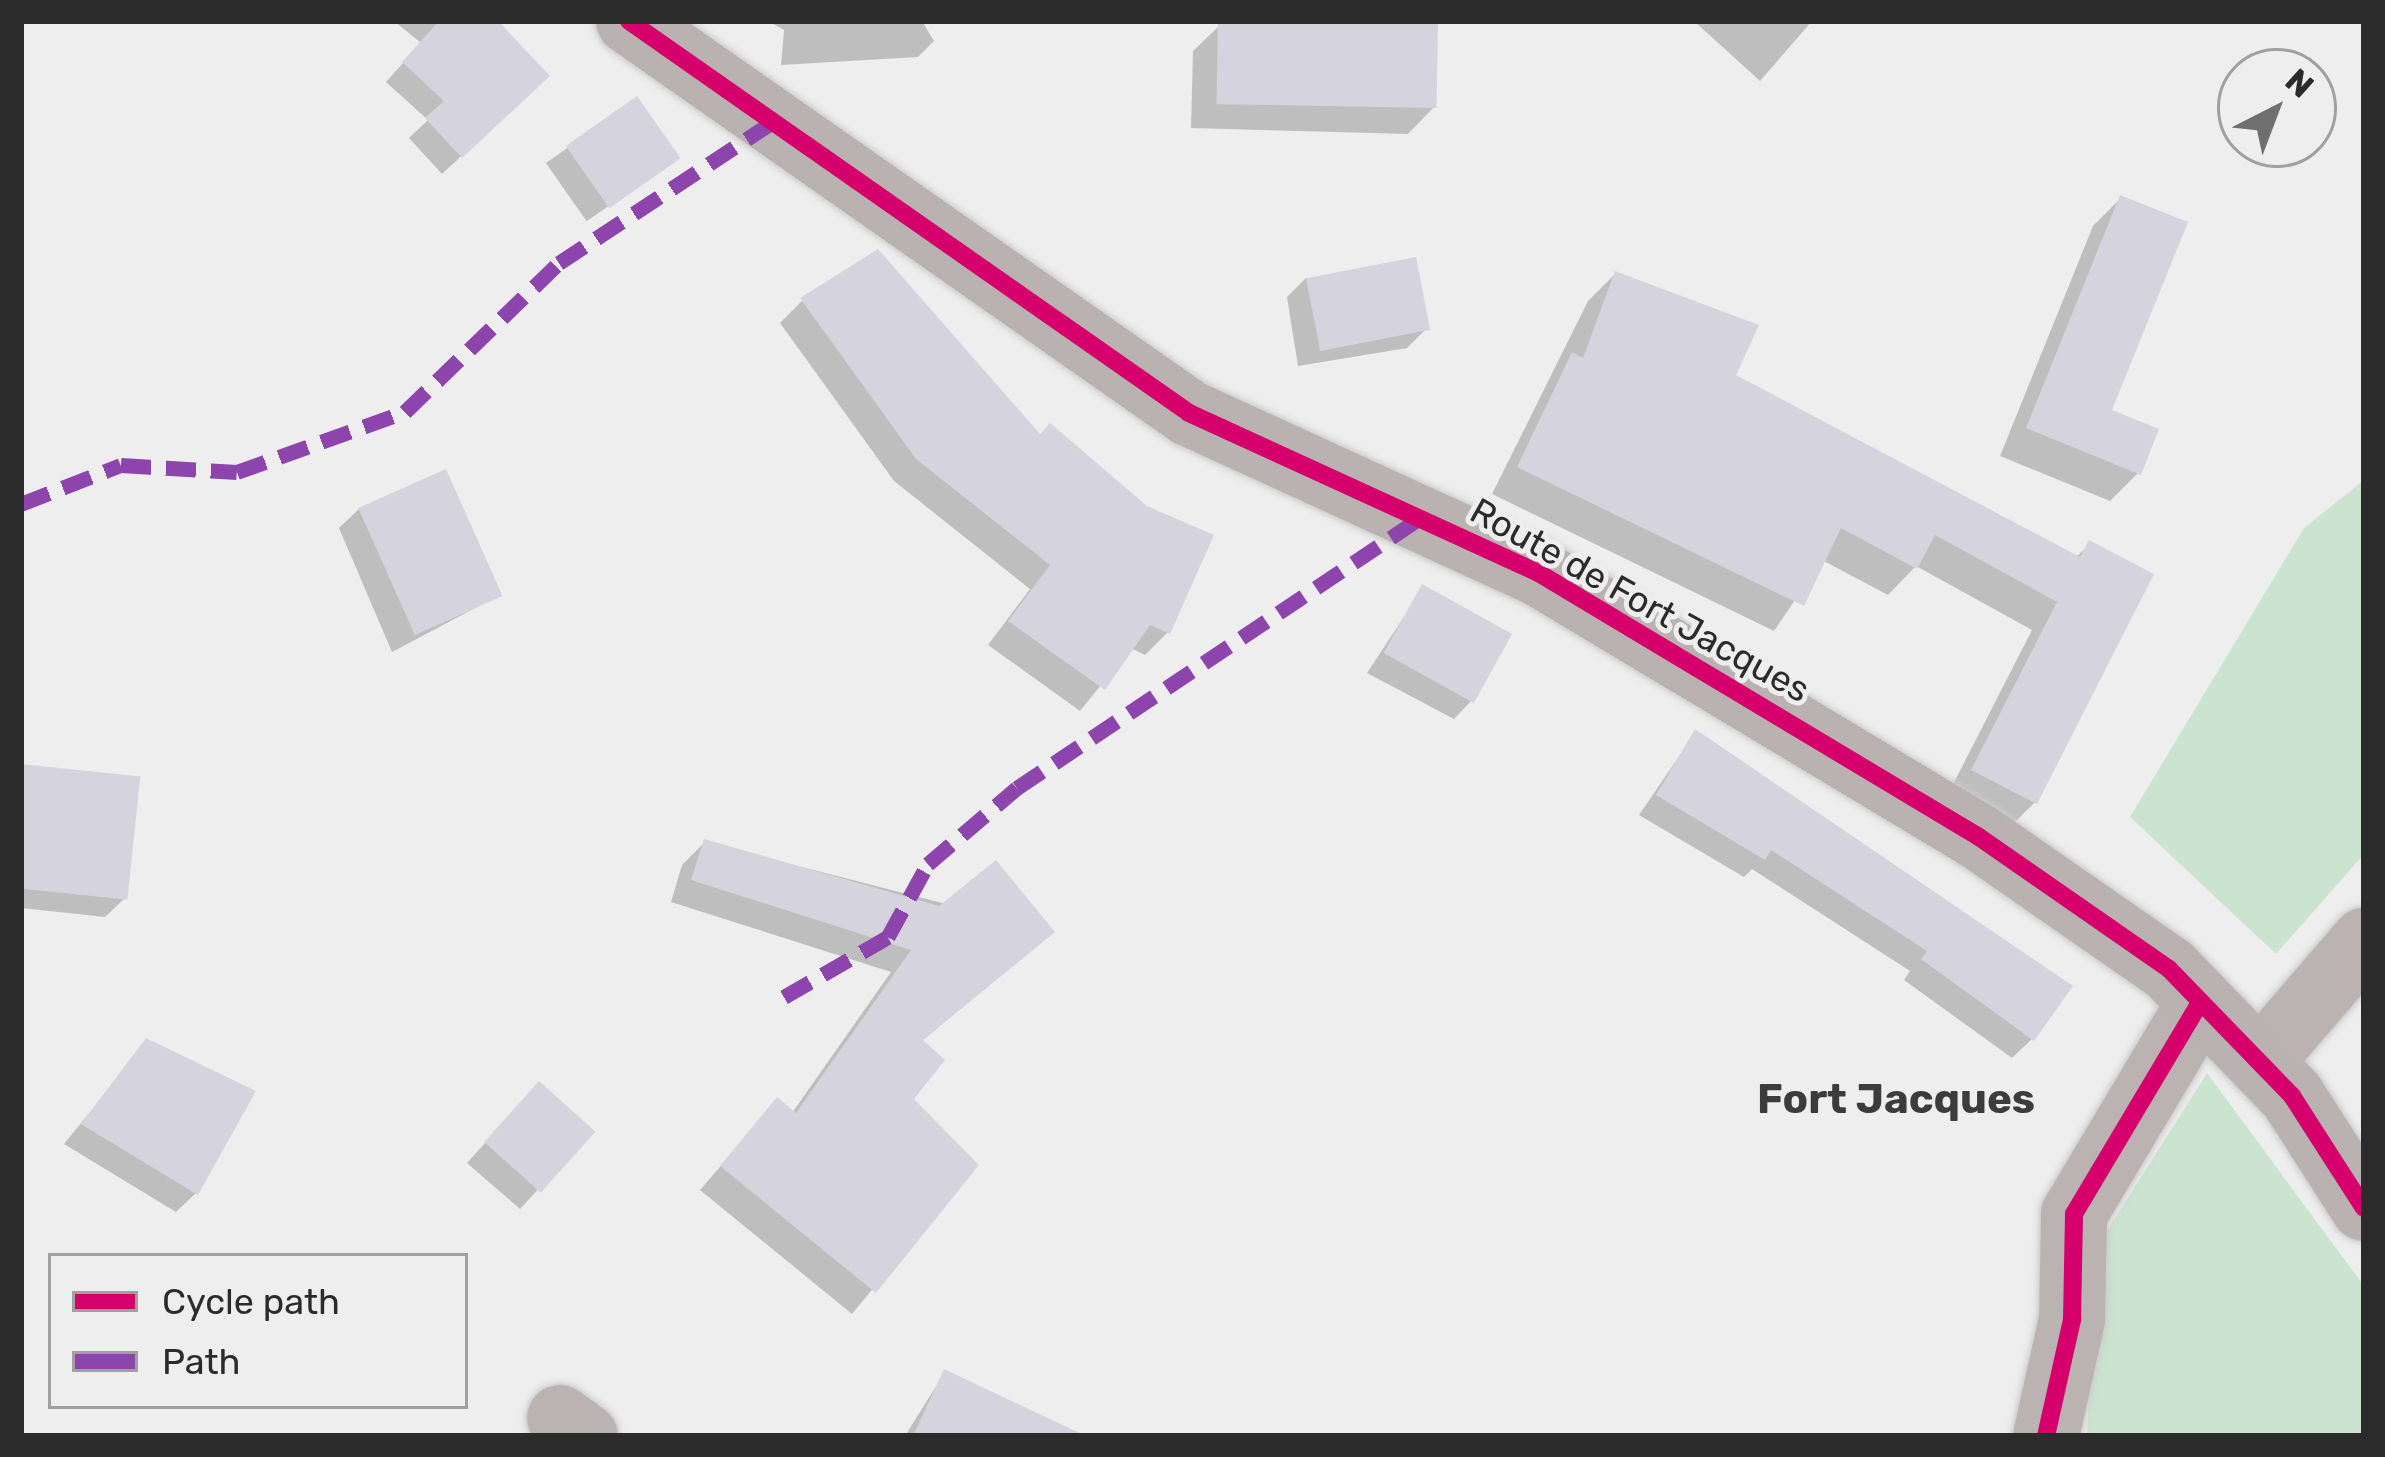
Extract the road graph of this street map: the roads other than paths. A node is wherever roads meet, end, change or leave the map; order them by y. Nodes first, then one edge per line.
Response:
1 (629, 21) edge
2 (2364, 941) edge
3 (2200, 1003) junction
4 (2260, 1062) junction
5 (2364, 1208) edge
6 (2046, 1436) edge

1 - 3 street, Route de Fort Jacques
2 - 4 street
3 - 4 street, Route de Fort Jacques
3 - 6 street
4 - 5 street, Route de Fort Jacques

